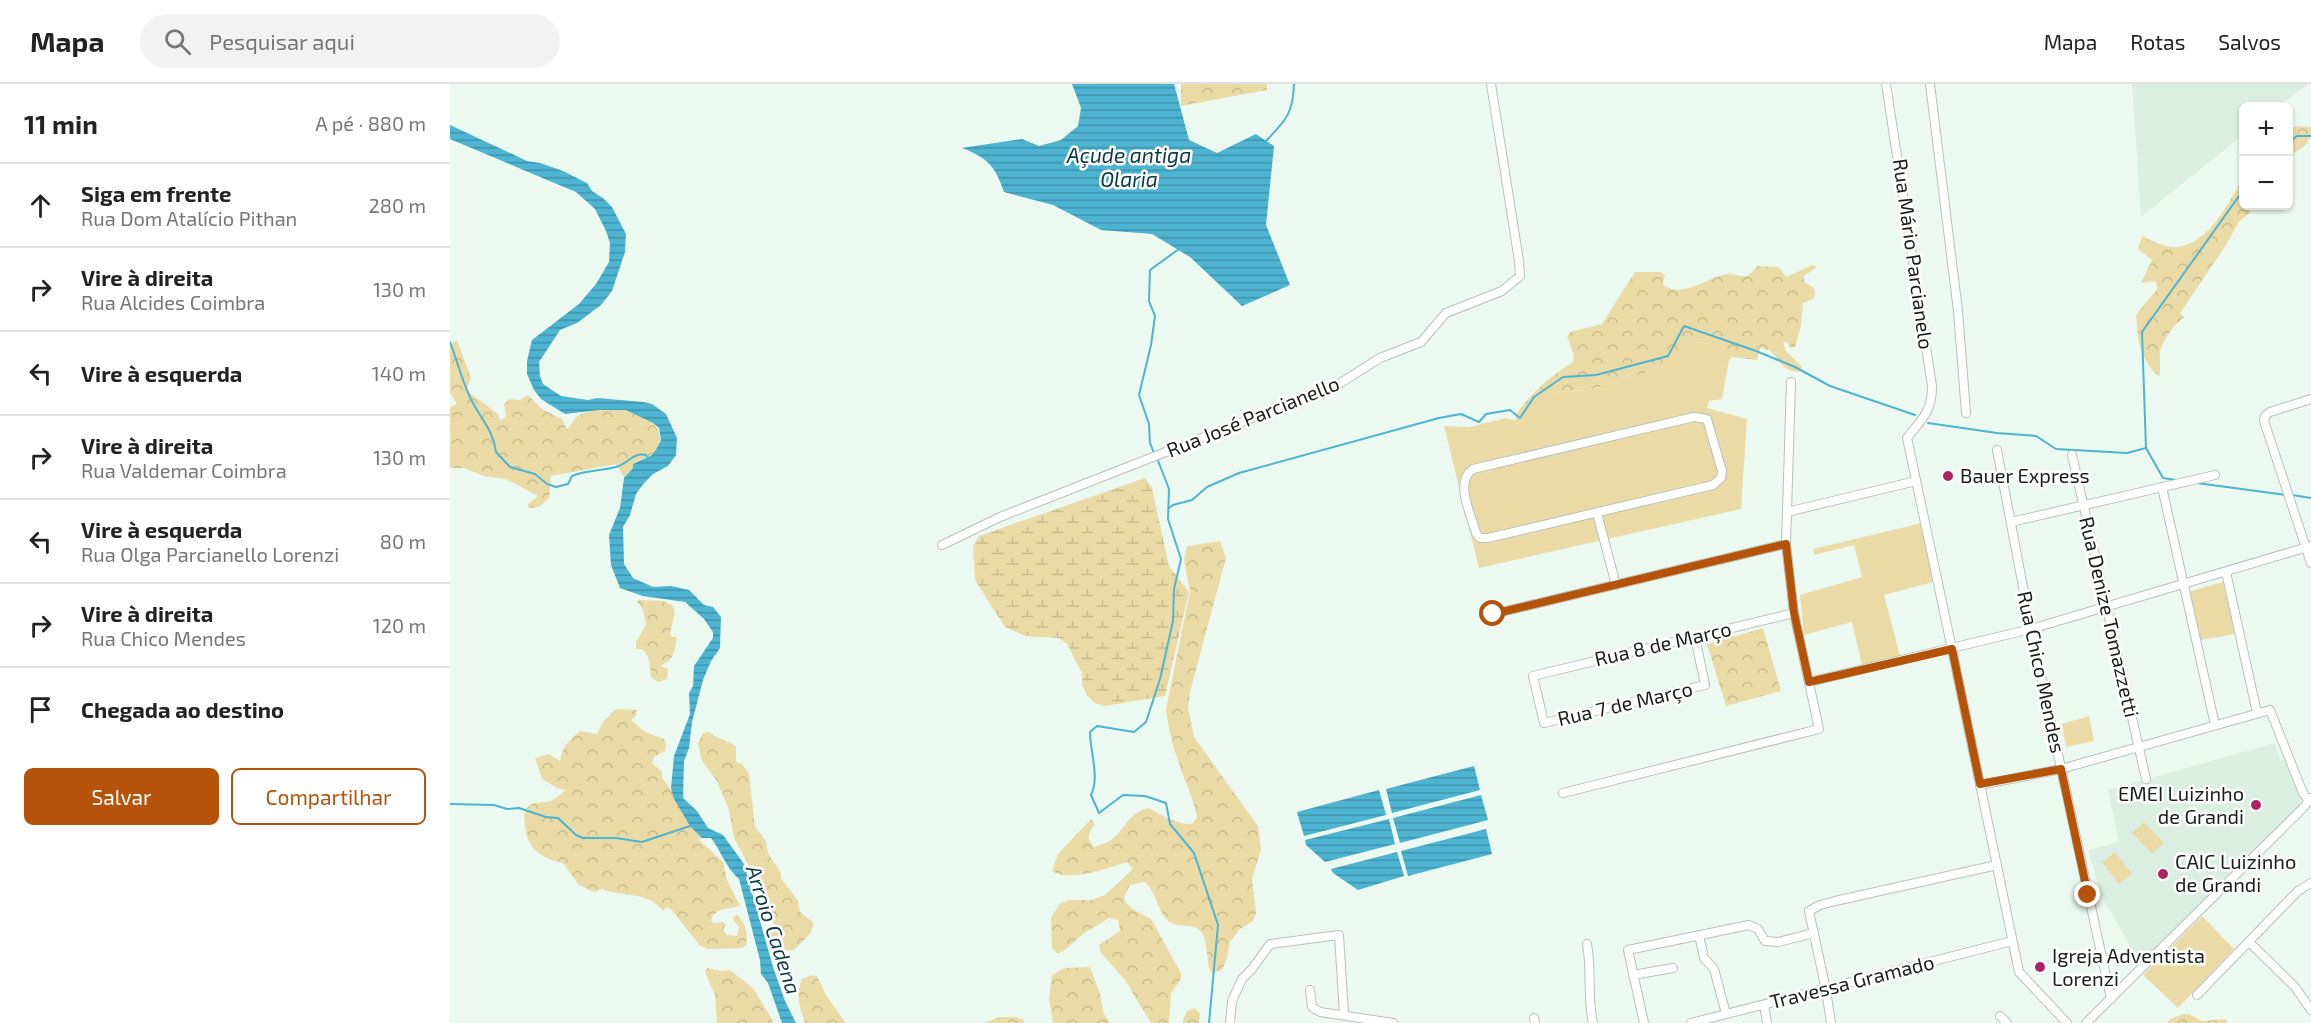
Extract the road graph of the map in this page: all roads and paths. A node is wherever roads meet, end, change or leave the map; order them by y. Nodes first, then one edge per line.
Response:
1 (1491, 84) edge
2 (1886, 84) edge
3 (1930, 84) edge
4 (1791, 382) dead end
5 (2311, 399) edge
6 (1966, 413) dead end
7 (1997, 450) dead end
8 (2072, 455) dead end
9 (2215, 475) dead end
10 (1916, 482) junction
11 (2162, 487) junction
12 (2084, 506) junction
13 (1786, 512) junction
14 (1597, 513) junction
15 (2011, 522) junction
16 (1786, 544) junction
17 (942, 545) dead end
18 (2308, 547) edge
19 (2311, 563) edge
20 (2226, 572) junction
21 (2184, 584) junction
22 (1616, 585) junction
23 (2106, 607) junction
24 (1794, 613) junction
25 (1493, 614) dead end
26 (2031, 629) junction
27 (1695, 637) junction
28 (1952, 649) junction
29 (1533, 676) joint
30 (1809, 682) junction
31 (2258, 713) junction
32 (2215, 725) junction
33 (2139, 747) junction
34 (2061, 769) junction
35 (2146, 779) dead end
36 (1980, 784) junction
37 (1563, 793) dead end
38 (2310, 798) edge
39 (1997, 864) junction
40 (2311, 883) edge
41 (1814, 933) junction
42 (1699, 935) junction
43 (2012, 941) junction
44 (2249, 942) junction
45 (1587, 944) dead end
46 (1673, 968) dead end
47 (1634, 975) junction
48 (1310, 990) dead end
49 (1826, 990) junction
50 (2197, 995) dead end
51 (2111, 999) junction
52 (1764, 1005) junction
53 (2311, 1010) edge
54 (1726, 1014) junction
55 (1344, 1015) junction
56 (2000, 1016) dead end
57 (1230, 1023) edge
58 (1393, 1023) edge
59 (1593, 1023) edge
60 (1644, 1023) edge
61 (1691, 1023) edge
62 (1767, 1023) edge
63 (1831, 1023) edge
64 (2007, 1023) edge
65 (2067, 1023) edge
66 (2086, 1023) edge

1 - 17 street, Rua José Parcianello
2 - 10 street, Rua Mário Parcianelo
3 - 6 street
4 - 13 street
5 - 18 street
7 - 15 street, Rua Chico Mendes
8 - 12 street, Rua Denize Tomazzetti
9 - 11 street
10 - 13 street
10 - 28 street
11 - 12 street
11 - 21 street
12 - 15 street
12 - 23 street, Rua Denize Tomazzetti
13 - 16 street
14 - 14 street
14 - 22 street
15 - 26 street, Rua Chico Mendes
16 - 22 street
16 - 24 street
18 - 19 street
18 - 20 street
20 - 21 street
20 - 31 street
21 - 23 street
21 - 32 street
22 - 25 street
23 - 26 street
23 - 33 street, Rua Denize Tomazzetti
24 - 27 street, Rua 8 de Março
24 - 30 street
26 - 28 street
26 - 34 street, Rua Chico Mendes
27 - 29 street, Rua 8 de Março
27 - 29 street, Rua 7 de Março
28 - 30 street
28 - 36 street
30 - 37 street
31 - 32 street
31 - 38 street
32 - 33 street
33 - 34 street
33 - 35 street, Rua Denize Tomazzetti
34 - 36 street
34 - 51 street, Rua Chico Mendes
36 - 39 street
38 - 51 street
39 - 41 street
39 - 43 street
40 - 44 street
41 - 42 street
41 - 49 street
42 - 47 street
42 - 54 street
43 - 49 street, Travessa Gramado
43 - 65 street
44 - 50 street
44 - 53 street
45 - 59 street
46 - 47 street
47 - 60 street
48 - 55 street
49 - 52 street, Travessa Gramado
49 - 63 street
51 - 66 street
52 - 54 street, Travessa Gramado
52 - 62 street
54 - 61 street, Travessa Gramado
55 - 57 street
55 - 58 street
56 - 64 street

